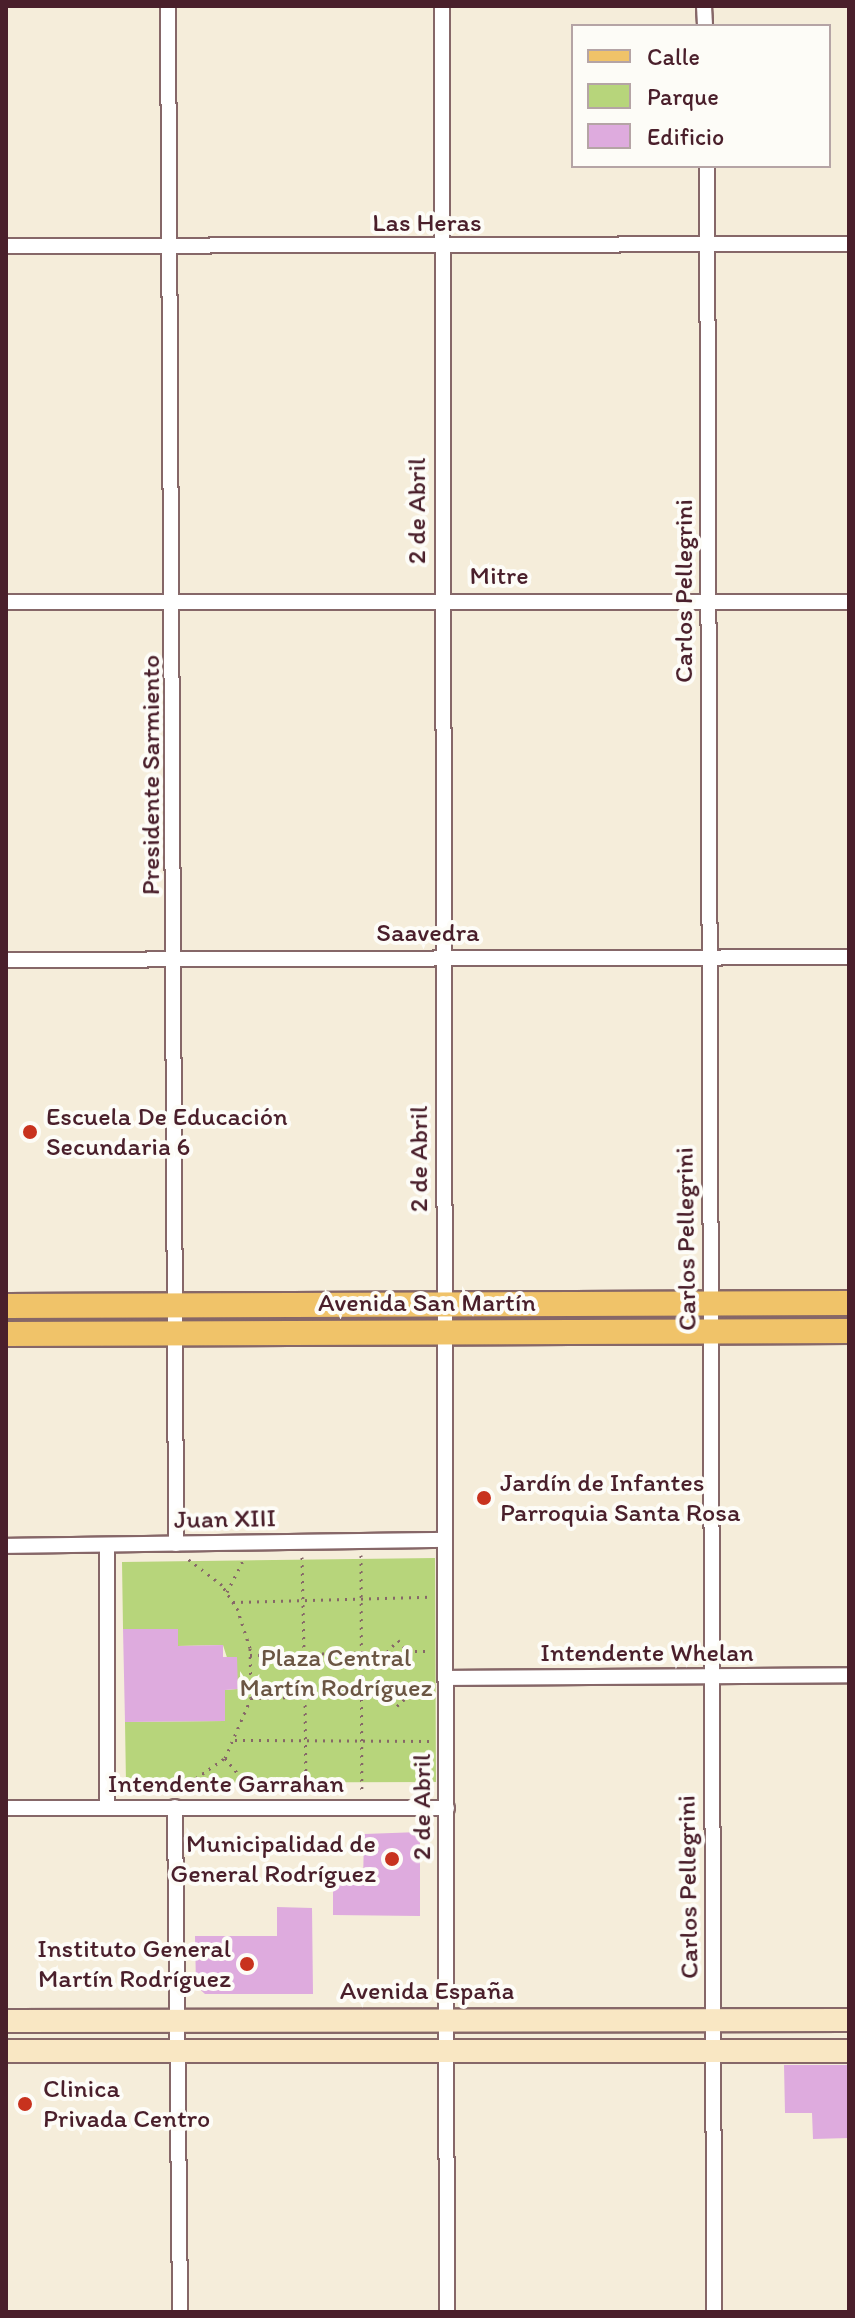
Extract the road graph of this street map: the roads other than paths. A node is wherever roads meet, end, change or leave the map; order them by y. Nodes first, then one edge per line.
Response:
1 (168, 6) edge
2 (442, 6) edge
3 (707, 168) edge
4 (849, 244) edge
5 (708, 245) junction
6 (6, 246) edge
7 (172, 246) junction
8 (443, 247) junction
9 (709, 599) junction
10 (173, 600) junction
11 (441, 600) junction
12 (6, 602) edge
13 (849, 602) edge
14 (176, 957) junction
15 (442, 957) junction
16 (849, 957) edge
17 (707, 958) junction
18 (6, 960) edge
19 (849, 1303) edge
20 (6, 1306) edge
21 (173, 1306) junction
22 (444, 1306) junction
23 (711, 1317) junction
24 (445, 1331) junction
25 (849, 1331) edge
26 (174, 1332) junction
27 (6, 1334) edge
28 (444, 1540) junction
29 (176, 1544) junction
30 (107, 1545) junction
31 (6, 1546) edge
32 (849, 1675) edge
33 (446, 1678) junction
34 (710, 1678) junction
35 (175, 1807) junction
36 (6, 1808) edge
37 (107, 1808) junction
38 (447, 1808) junction
39 (713, 2018) junction
40 (445, 2019) junction
41 (177, 2020) junction
42 (849, 2020) edge
43 (6, 2021) edge
44 (713, 2048) junction
45 (446, 2049) junction
46 (177, 2050) junction
47 (6, 2051) edge
48 (849, 2051) edge
49 (180, 2312) edge
50 (447, 2312) edge
51 (714, 2312) edge

1 - 7 street, Presidente Sarmiento
2 - 8 street, 2 de Abril
3 - 5 street, Carlos Pellegrini
4 - 5 street, Las Heras
5 - 8 street, Las Heras
5 - 9 street, Carlos Pellegrini
6 - 7 street, Las Heras
7 - 8 street, Las Heras
7 - 10 street, Presidente Sarmiento
8 - 11 street, 2 de Abril
9 - 11 street, Mitre
9 - 13 street, Mitre
9 - 17 street, Carlos Pellegrini
10 - 11 street, Mitre
10 - 12 street, Mitre
10 - 14 street, Presidente Sarmiento
11 - 15 street, 2 de Abril
14 - 15 street, Saavedra
14 - 18 street, Saavedra
14 - 21 street, Presidente Sarmiento
15 - 17 street, Saavedra
15 - 22 street, 2 de Abril
16 - 17 street, Saavedra
17 - 23 street, Carlos Pellegrini
19 - 23 main road, Avenida San Martín
20 - 21 main road, Avenida San Martín
21 - 22 main road, Avenida San Martín
21 - 26 street, Presidente Sarmiento
22 - 23 main road, Avenida San Martín
22 - 24 street, 2 de Abril
23 - 24 main road, Avenida San Martín
23 - 25 main road, Avenida San Martín
23 - 34 street, Carlos Pellegrini
24 - 26 main road, Avenida San Martín
24 - 28 street, 2 de Abril
26 - 27 main road, Avenida San Martín
26 - 29 street, Presidente Sarmiento
28 - 29 street, Juan XIII
28 - 33 street, 2 de Abril
29 - 30 street, Juan XIII
30 - 31 street, Juan XIII
30 - 37 street
32 - 34 street, Intendente Whelan
33 - 34 street, Intendente Whelan
33 - 38 street, 2 de Abril
34 - 39 street, Carlos Pellegrini
35 - 37 street, Intendente Garrahan
35 - 38 street, Intendente Garrahan
35 - 41 street
36 - 37 street, Intendente Garrahan
38 - 40 street, 2 de Abril
39 - 40 main road, Avenida España
39 - 42 main road, Avenida España
39 - 44 street, Carlos Pellegrini
40 - 41 main road, Avenida España
40 - 45 street, 2 de Abril
41 - 43 main road, Avenida España
41 - 46 street
44 - 45 main road
44 - 48 main road
44 - 51 street, Carlos Pellegrini
45 - 46 main road
45 - 50 street, 2 de Abril
46 - 47 main road
46 - 49 street

